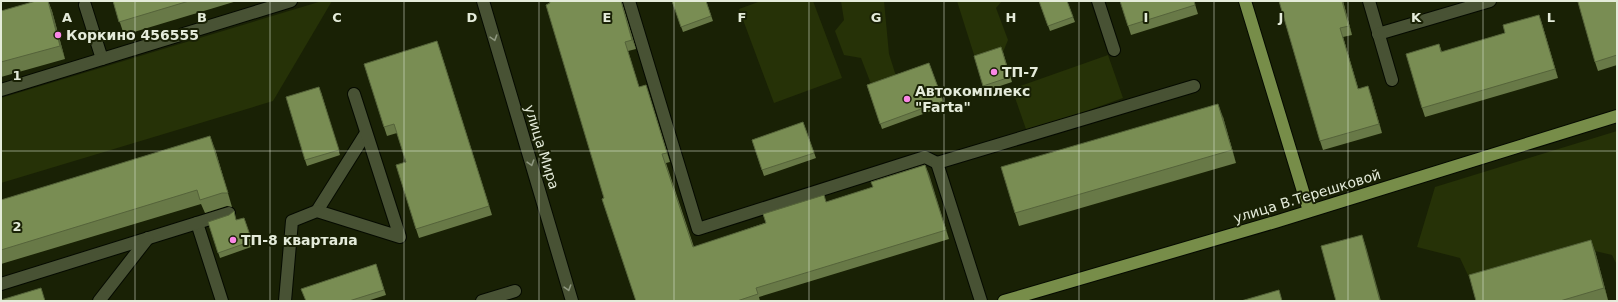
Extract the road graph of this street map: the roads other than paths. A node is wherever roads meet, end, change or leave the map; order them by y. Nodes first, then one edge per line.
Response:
1 (291, 1) edge
2 (483, 1) edge
3 (629, 1) edge
4 (1098, 1) edge
5 (1245, 1) edge
6 (1369, 1) edge
7 (1490, 1) edge
8 (85, 5) dead end
9 (1378, 34) junction
10 (1114, 50) dead end
11 (102, 59) junction
12 (1392, 80) dead end
13 (1194, 86) dead end
14 (1, 90) edge
15 (354, 94) dead end
16 (1617, 116) edge
17 (366, 133) junction
18 (937, 163) junction
19 (317, 211) junction
20 (1309, 211) junction
21 (229, 212) dead end
22 (197, 223) junction
23 (148, 238) junction
24 (1, 284) edge
25 (515, 291) dead end
26 (99, 301) edge
27 (222, 301) edge
28 (285, 301) edge
29 (482, 301) edge
30 (572, 301) edge
31 (981, 301) edge
32 (1004, 301) edge

1 - 11 street
2 -> 30 street, улица Мира
3 - 18 street
4 - 10 street
5 - 20 main road
6 - 9 street
7 - 9 street
8 - 11 street
9 - 12 street
11 - 14 street
13 - 18 street
15 - 17 street
16 - 20 main road, улица В.Терешковой
17 - 19 street
17 - 19 street
18 - 31 street
19 - 28 street
20 - 32 main road, улица В.Терешковой
21 - 22 street
22 - 23 street
22 - 27 street
23 - 24 street
23 - 26 street
25 - 29 street

